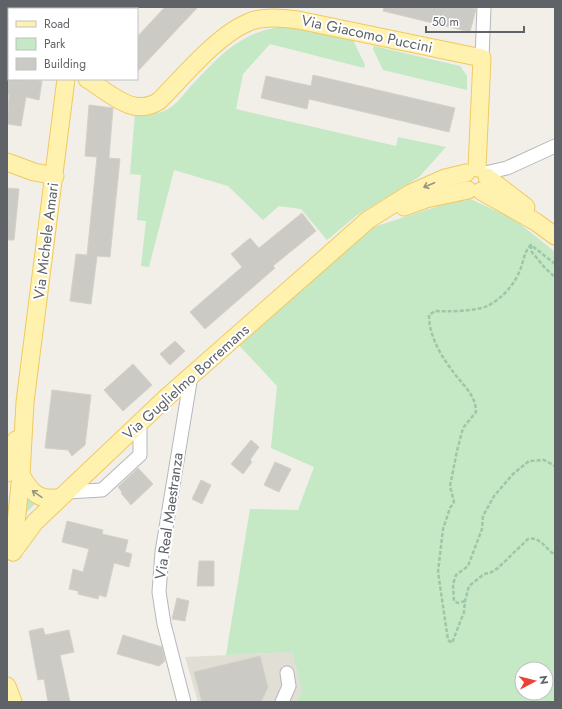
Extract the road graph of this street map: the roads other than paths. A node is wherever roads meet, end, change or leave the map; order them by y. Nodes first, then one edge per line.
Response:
1 (484, 7) edge
2 (482, 58) junction
3 (66, 80) edge
4 (89, 80) edge
5 (555, 146) edge
6 (7, 162) edge
7 (55, 176) junction
8 (477, 179) junction
9 (555, 236) edge
10 (191, 376) junction
11 (140, 423) junction
12 (11, 474) edge
13 (64, 495) junction
14 (11, 519) edge
15 (35, 522) junction
16 (10, 557) edge
17 (287, 673) dead end
18 (7, 686) edge
19 (13, 702) edge
20 (184, 702) edge
21 (282, 702) edge

1 - 2 street
2 - 4 main road, Via Giacomo Puccini
2 - 8 main road
3 - 7 main road, Via Michele Amari
5 - 8 street
6 - 7 main road
7 - 12 main road, Via Michele Amari
8 - 9 main road
8 - 10 main road, Via Guglielmo Borremans
10 - 11 main road, Via Guglielmo Borremans
10 - 20 street, Via Real Maestranza
11 - 13 main road, Via Guglielmo Borremans
11 - 13 street
13 -> 12 main road
12 - 14 main road, Via Michele Amari
13 - 15 main road, Via Guglielmo Borremans
14 - 15 main road
14 - 16 main road, Via Michele Amari
15 - 16 main road, Via Guglielmo Borremans
17 - 21 street
18 - 19 main road

